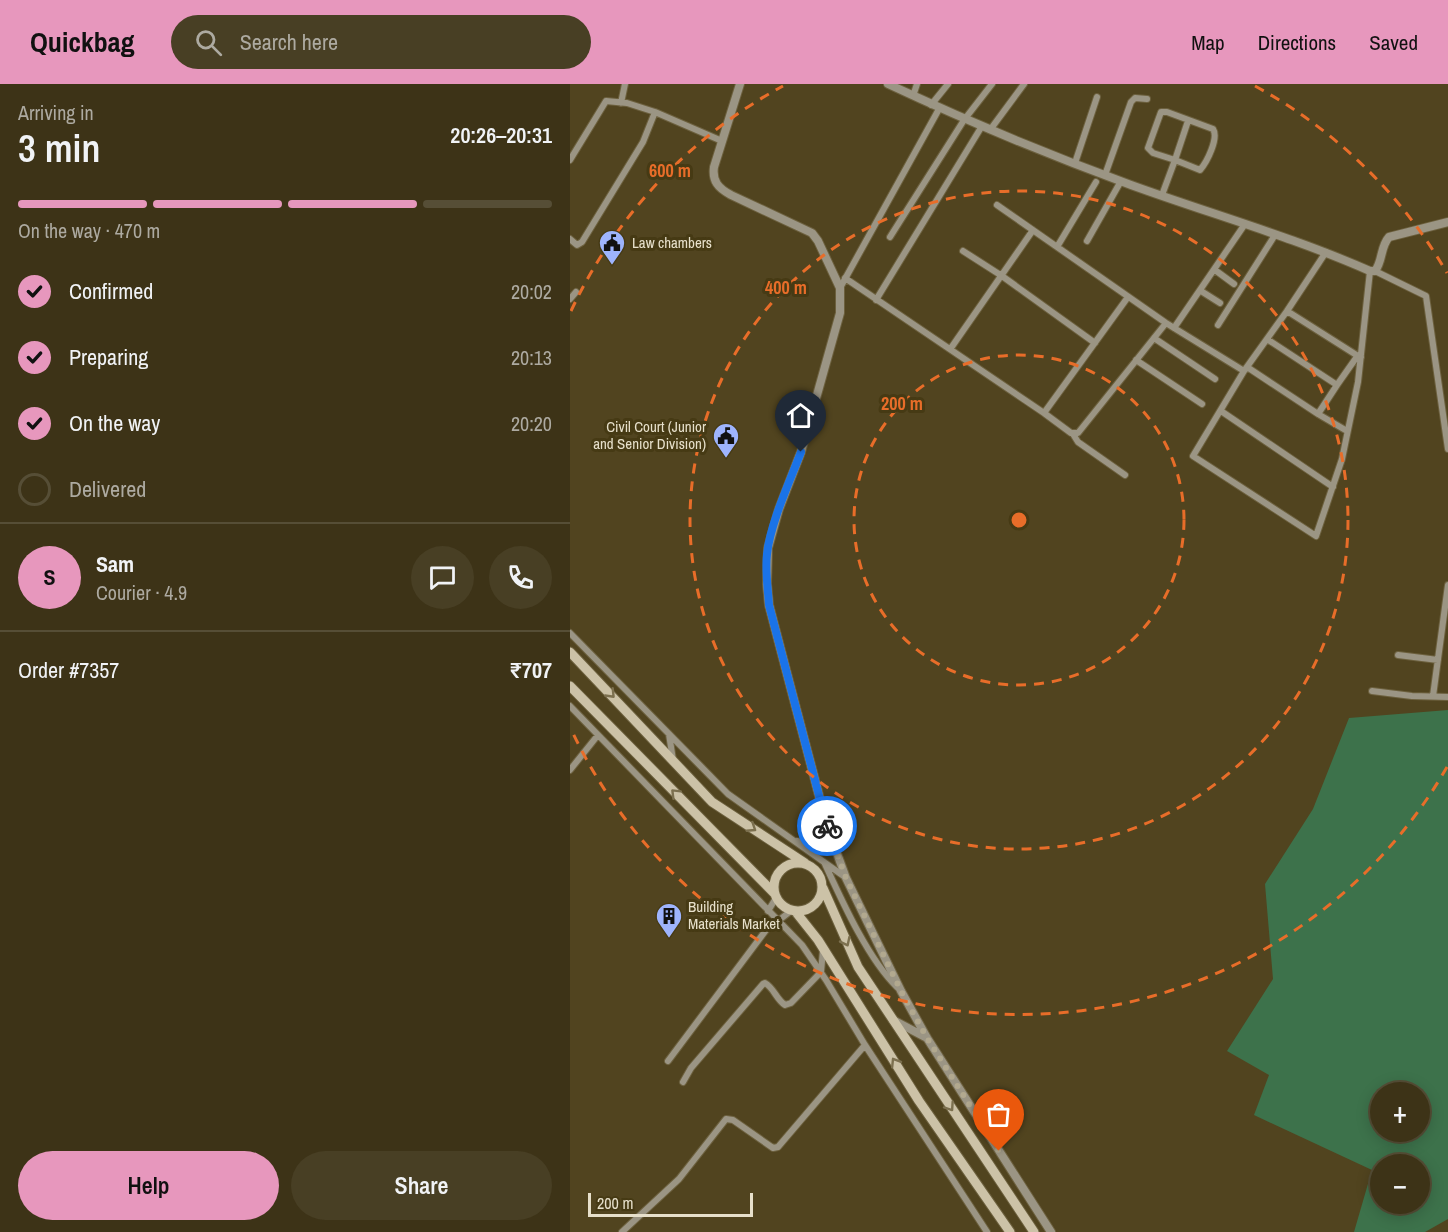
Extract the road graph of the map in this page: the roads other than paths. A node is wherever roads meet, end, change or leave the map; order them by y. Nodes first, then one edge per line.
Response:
1 (625, 84) edge
2 (740, 84) edge
3 (888, 84) edge
4 (917, 84) edge
5 (948, 84) edge
6 (992, 84) edge
7 (1024, 84) edge
8 (913, 96) junction
9 (1097, 96) dead end
10 (1147, 99) dead end
11 (621, 104) junction
12 (935, 107) junction
13 (655, 112) junction
14 (964, 120) junction
15 (1188, 121) junction
16 (986, 128) junction
17 (722, 141) junction
18 (570, 160) edge
19 (1175, 160) junction
20 (1075, 163) junction
21 (1105, 175) junction
22 (1121, 181) junction
23 (1096, 182) dead end
24 (1162, 195) junction
25 (997, 205) dead end
26 (1448, 222) edge
27 (1245, 224) junction
28 (1033, 230) junction
29 (1275, 235) junction
30 (890, 237) dead end
31 (570, 239) edge
32 (1087, 240) dead end
33 (1057, 247) junction
34 (963, 250) dead end
35 (1326, 252) junction
36 (1215, 270) junction
37 (1373, 271) junction
38 (1002, 276) junction
39 (845, 278) junction
40 (1234, 284) dead end
41 (840, 288) junction
42 (1201, 291) junction
43 (576, 292) dead end
44 (1128, 297) junction
45 (570, 299) edge
46 (876, 300) junction
47 (1220, 303) dead end
48 (1287, 311) junction
49 (1166, 323) junction
50 (1218, 325) dead end
51 (1174, 328) junction
52 (1154, 338) junction
53 (1267, 339) junction
54 (1095, 343) junction
55 (951, 348) junction
56 (1359, 356) junction
57 (1136, 360) junction
58 (1245, 369) junction
59 (1215, 379) dead end
60 (1337, 385) junction
61 (1202, 404) dead end
62 (1221, 411) junction
63 (1044, 413) junction
64 (1318, 414) junction
65 (1347, 431) junction
66 (1073, 434) junction
67 (1448, 449) edge
68 (1125, 476) dead end
69 (1333, 487) junction
70 (1448, 585) edge
71 (570, 633) edge
72 (570, 652) edge
73 (1398, 655) dead end
74 (1438, 660) junction
75 (570, 686) edge
76 (1372, 691) dead end
77 (1433, 696) junction
78 (1448, 697) edge
79 (570, 706) edge
80 (669, 734) junction
81 (598, 735) junction
82 (673, 760) junction
83 (570, 770) edge
84 (827, 826) junction
85 (791, 839) junction
86 (805, 863) junction
87 (825, 863) junction
88 (846, 878) junction
89 (823, 888) junction
90 (776, 896) junction
91 (768, 911) junction
92 (794, 911) junction
93 (776, 919) junction
94 (823, 949) junction
95 (821, 972) junction
96 (901, 991) junction
97 (892, 1018) junction
98 (927, 1038) junction
99 (865, 1045) junction
100 (668, 1060) dead end
101 (683, 1082) dead end
102 (622, 1232) edge
103 (987, 1232) edge
104 (1010, 1232) edge
105 (1034, 1232) edge
106 (1051, 1232) edge

1 - 11 street
2 - 17 street
3 - 8 street
4 - 8 street
5 - 12 street
6 - 14 street
7 - 16 street
8 - 12 street
9 - 20 street
10 - 21 street
11 - 13 street
11 - 18 street
12 - 14 street
12 - 39 street
13 - 17 street
13 - 31 street
14 - 16 street
14 - 30 street
15 - 19 street
15 - 19 street
15 - 19 street
16 - 20 street
16 - 46 street
17 - 41 street
19 - 24 street
20 - 21 street
21 - 22 street
22 - 24 street
22 - 32 street
23 - 33 street
24 - 27 street
25 - 28 street
26 - 37 street
27 - 29 street
27 - 36 street
28 - 33 street
28 - 38 street
29 - 35 street
29 - 50 street
33 - 44 street
34 - 38 street
35 - 37 street
35 - 48 street
36 - 40 street
36 - 42 street
37 - 56 street
37 - 67 street
38 - 54 street
38 - 55 street
39 - 41 street
39 - 46 street
41 - 84 street
42 - 47 street
42 - 51 street
43 - 45 street
44 - 49 street
44 - 54 street
46 - 55 street
48 - 53 street
48 - 56 street
49 - 51 street
49 - 52 street
51 - 58 street
52 - 57 street
52 - 59 street
53 - 58 street
53 - 60 street
54 - 63 street
55 - 63 street
56 - 60 street
56 - 65 street
57 - 61 street
57 - 66 street
58 - 62 street
58 - 64 street
60 - 64 street
62 - 69 street
62 - 69 street
63 - 66 street
64 - 65 street
65 - 69 street
66 - 68 street
70 - 74 street
71 - 80 street
72 -> 82 main road
73 - 74 street
74 - 77 street
90 -> 75 main road
76 - 77 street
77 - 78 street
79 - 81 street
80 - 82 street
80 - 85 street
81 - 83 street
81 - 91 street
82 -> 86 main road
84 - 85 street
84 - 88 street
85 - 87 street
86 - 89 main road
86 - 90 main road
87 - 88 street
87 - 96 street
88 - 96 street
89 - 92 main road
89 -> 97 main road
90 - 91 street
90 - 92 main road
91 - 93 street
92 - 93 street
92 - 94 main road
93 - 95 street
93 - 100 street
94 - 95 street
104 -> 94 main road
95 - 99 street
95 - 101 street
96 - 98 street
97 - 98 street
97 -> 105 main road
98 - 106 street
99 - 102 street
99 - 103 street

